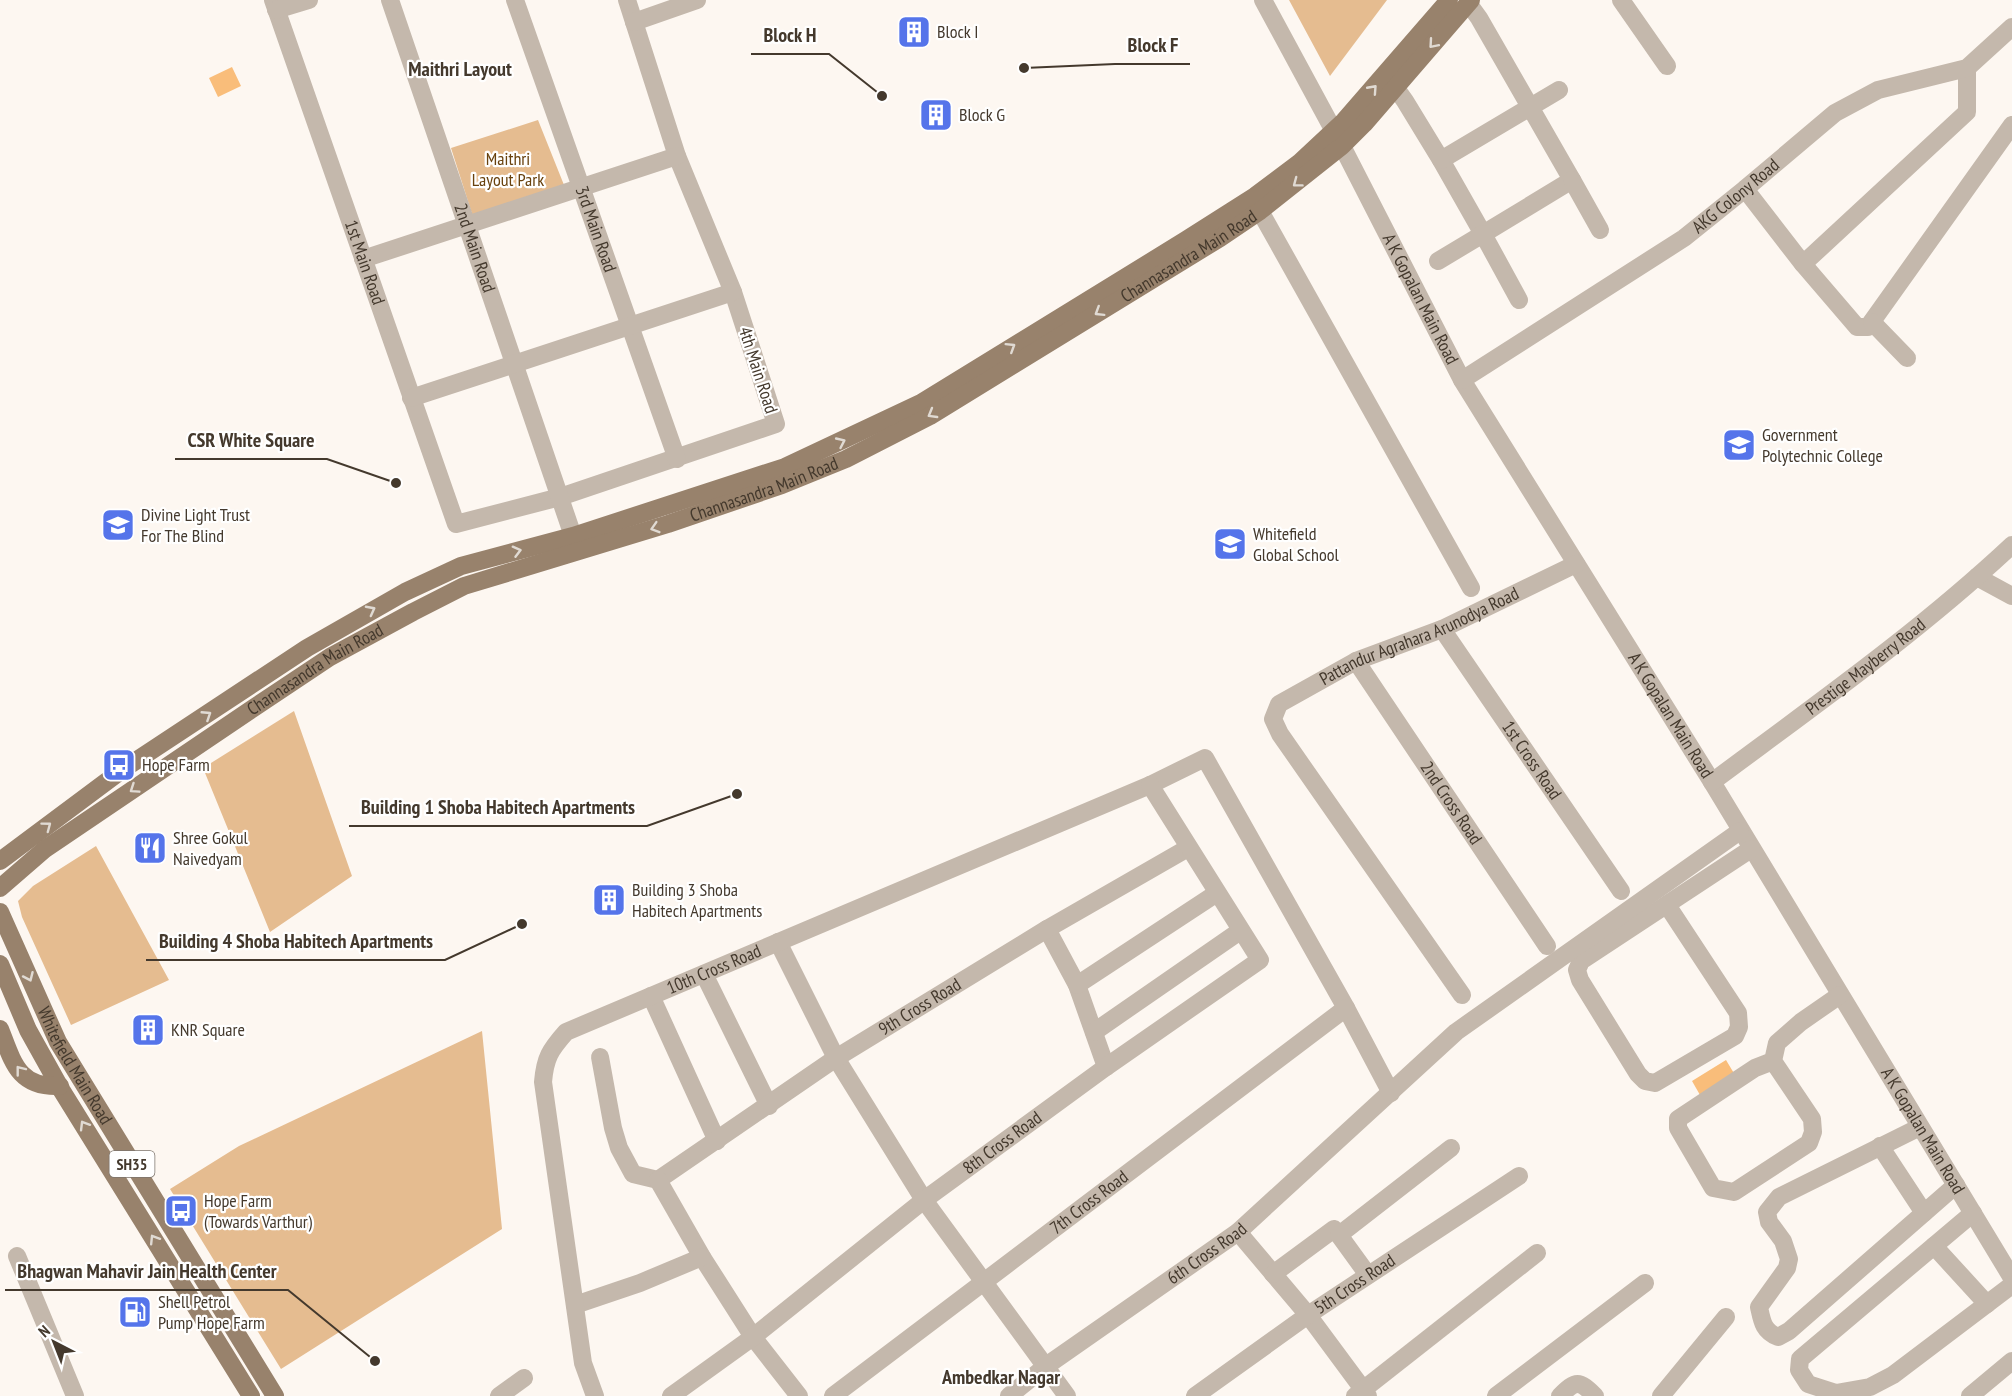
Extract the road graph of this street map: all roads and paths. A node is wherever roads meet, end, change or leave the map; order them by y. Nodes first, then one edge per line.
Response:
1 (309, 0) edge
2 (390, 0) edge
3 (515, 0) edge
4 (627, 0) edge
5 (697, 0) edge
6 (1263, 0) edge
7 (1449, 0) edge
8 (1621, 0) edge
9 (1470, 2) edge
10 (274, 5) edge
11 (634, 22) junction
12 (2012, 27) edge
13 (1667, 66) dead end
14 (1966, 68) junction
15 (1395, 87) junction
16 (1558, 90) dead end
17 (1530, 108) junction
18 (2012, 125) edge
19 (1337, 138) junction
20 (677, 156) junction
21 (1441, 160) junction
22 (1572, 180) junction
23 (581, 187) junction
24 (1745, 189) junction
25 (1260, 211) junction
26 (467, 225) junction
27 (1600, 230) dead end
28 (1483, 234) junction
29 (363, 259) junction
30 (1438, 261) dead end
31 (1803, 264) junction
32 (733, 292) junction
33 (1519, 300) dead end
34 (1872, 322) junction
35 (630, 326) junction
36 (1907, 358) dead end
37 (515, 364) junction
38 (1462, 380) junction
39 (411, 398) junction
40 (677, 459) junction
41 (757, 485) junction
42 (562, 502) junction
43 (456, 524) joint
44 (573, 536) junction
45 (2012, 545) edge
46 (1576, 564) junction
47 (461, 566) junction
48 (1977, 577) junction
49 (464, 586) junction
50 (1471, 588) dead end
51 (2012, 596) edge
52 (1442, 629) junction
53 (1356, 661) junction
54 (1712, 782) junction
55 (1150, 785) junction
56 (1740, 831) junction
57 (1188, 848) junction
58 (1751, 849) junction
59 (0, 861) edge
60 (0, 888) edge
61 (1620, 891) dead end
62 (1217, 893) junction
63 (1667, 905) junction
64 (0, 912) edge
65 (1047, 929) junction
66 (1240, 931) junction
67 (777, 942) junction
68 (1546, 946) dead end
69 (0, 964) edge
70 (704, 974) junction
71 (1077, 985) junction
72 (1462, 995) dead end
73 (1840, 995) junction
74 (651, 996) junction
75 (1346, 1008) junction
76 (0, 1029) edge
77 (1094, 1032) junction
78 (600, 1057) dead end
79 (836, 1058) junction
80 (1773, 1062) junction
81 (1106, 1067) junction
82 (60, 1086) junction
83 (1391, 1093) junction
84 (769, 1106) junction
85 (1920, 1126) junction
86 (717, 1141) junction
87 (1880, 1146) junction
88 (1451, 1148) dead end
89 (1519, 1176) dead end
90 (658, 1180) junction
91 (1956, 1185) junction
92 (924, 1200) junction
93 (1924, 1212) junction
94 (1973, 1214) junction
95 (1238, 1232) junction
96 (1339, 1235) junction
97 (1934, 1246) junction
98 (1537, 1252) dead end
99 (17, 1256) dead end
100 (702, 1257) junction
101 (1273, 1274) junction
102 (1368, 1275) junction
103 (2012, 1278) edge
104 (983, 1282) junction
105 (190, 1283) dead end
106 (1645, 1283) dead end
107 (2012, 1285) edge
108 (1987, 1304) junction
109 (575, 1305) junction
110 (1308, 1315) junction
111 (1726, 1317) dead end
112 (753, 1337) junction
113 (2012, 1361) edge
114 (1046, 1366) junction
115 (524, 1378) dead end
116 (246, 1388) edge
117 (1362, 1394) edge
118 (75, 1396) edge
119 (275, 1396) edge
120 (499, 1396) edge
121 (595, 1396) edge
122 (671, 1396) edge
123 (799, 1396) edge
124 (833, 1396) edge
125 (1009, 1396) edge
126 (1067, 1396) edge
127 (1195, 1396) edge
128 (1496, 1396) edge
129 (1560, 1396) edge
130 (1595, 1396) edge
131 (1661, 1396) edge
132 (1970, 1396) edge

1 - 10 street
2 - 26 street, 2nd Main Road
3 - 23 street, 3rd Main Road
4 - 11 street, 4th Main Road
5 - 11 street
6 - 19 street, A K Gopalan Main Road
19 -> 7 main road, Channasandra Main Road
8 - 13 street
9 -> 15 main road, Channasandra Main Road
9 - 17 street
10 - 29 street, 1st Main Road
11 - 20 street, 4th Main Road
12 - 14 street, AKG Colony Road
14 - 24 street, AKG Colony Road
14 - 31 street
15 - 19 main road, Channasandra Main Road
15 - 21 street
16 - 17 street
17 - 21 street
17 - 22 street
18 - 34 street
19 -> 25 main road, Channasandra Main Road
19 - 38 street, A K Gopalan Main Road
41 -> 19 main road, Channasandra Main Road
20 - 23 street
20 - 32 street, 4th Main Road
21 - 28 street
22 - 27 street
22 - 28 street
23 - 26 street
23 - 35 street, 3rd Main Road
24 - 31 street
24 - 38 street, AKG Colony Road
25 -> 41 main road, Channasandra Main Road
25 - 50 street
26 - 29 street
26 - 37 street, 2nd Main Road
28 - 30 street
28 - 33 street
29 - 39 street, 1st Main Road
31 - 34 street
32 - 35 street
32 - 40 street, 4th Main Road
34 - 36 street
35 - 37 street
35 - 40 street, 3rd Main Road
37 - 39 street
37 - 42 street, 2nd Main Road
38 - 46 street, A K Gopalan Main Road
39 - 43 street, 1st Main Road
40 - 42 street, 4th Main Road
41 - 44 main road, Channasandra Main Road
41 -> 49 main road, Channasandra Main Road
42 - 43 street, 4th Main Road
42 - 44 street, 2nd Main Road
47 -> 44 main road, Channasandra Main Road
45 - 48 street, Prestige Mayberry Road
46 - 52 street, Pattandur Agrahara Arunodya Road
46 - 54 street, A K Gopalan Main Road
47 - 49 main road
59 -> 47 main road, Channasandra Main Road
48 - 51 street
48 - 54 street, Prestige Mayberry Road
49 -> 60 main road, Channasandra Main Road
52 - 53 street, Pattandur Agrahara Arunodya Road
52 - 61 street, 1st Cross Road
53 - 68 street, 2nd Cross Road
53 - 72 street, Pattandur Agrahara Arunodya Road
54 - 56 street, A K Gopalan Main Road
55 - 57 street
55 - 67 street, 10th Cross Road
55 - 75 street, 10th Cross Road
56 - 58 street, A K Gopalan Main Road
56 - 83 street, 6th Cross Road
57 - 62 street
57 - 65 street, 9th Cross Road
58 - 63 street
58 - 73 street, A K Gopalan Main Road
62 - 66 street
62 - 71 street
63 - 63 street
64 -> 119 main road, Whitefield Main Road / SH35
65 - 71 street
65 - 79 street, 9th Cross Road
66 - 77 street
66 - 81 street, 8th Cross Road
67 - 70 street, 10th Cross Road
67 - 79 street
69 - 82 main road, Whitefield Main Road / SH35
70 - 74 street, 10th Cross Road
70 - 84 street
71 - 77 street
73 - 80 street
73 - 85 street, A K Gopalan Main Road
74 - 86 street
74 - 109 street, 10th Cross Road
75 - 83 street
75 - 104 street, 7th Cross Road
82 -> 76 main road
77 - 81 street
78 - 90 street
79 - 84 street, 9th Cross Road
79 - 92 street
80 - 80 street
81 - 92 street, 8th Cross Road
116 -> 82 main road, Whitefield Main Road / SH35
83 - 95 street, 6th Cross Road
84 - 86 street, 9th Cross Road
85 - 87 street
85 - 91 street, A K Gopalan Main Road
86 - 90 street, 9th Cross Road
87 - 93 street
87 - 93 street
88 - 96 street
89 - 102 street, 5th Cross Road
90 - 100 street
91 - 93 street
91 - 94 street, A K Gopalan Main Road
92 - 104 street
92 - 112 street, 8th Cross Road
94 - 97 street
94 - 103 street, A K Gopalan Main Road
95 - 101 street
95 - 114 street, 6th Cross Road
96 - 101 street
96 - 102 street
97 - 108 street
97 - 108 street
98 - 117 street
99 - 118 street
100 - 109 street
100 - 112 street
101 - 110 street
102 - 110 street, 5th Cross Road
104 - 114 street
104 - 124 street, 7th Cross Road
105 - 116 main road
106 - 128 street
107 - 108 street
109 - 121 street, 10th Cross Road
110 - 117 street
110 - 127 street, 5th Cross Road
111 - 131 street
112 - 122 street, 8th Cross Road
112 - 123 street
113 - 132 street
114 - 125 street, 6th Cross Road
114 - 126 street
115 - 120 street
129 - 130 street

